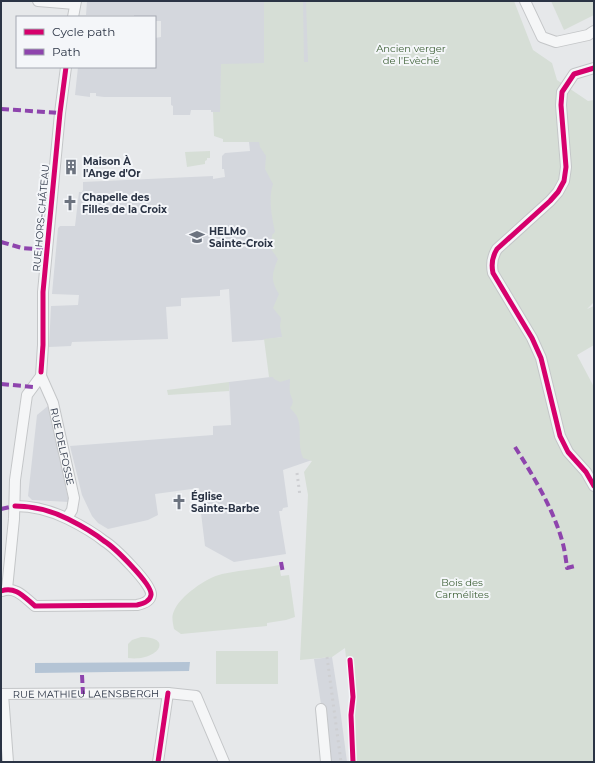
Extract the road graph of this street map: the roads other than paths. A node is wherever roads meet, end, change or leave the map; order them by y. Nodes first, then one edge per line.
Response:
1 (38, 1) edge
2 (525, 1) edge
3 (75, 2) edge
4 (73, 16) edge
5 (594, 31) edge
6 (66, 68) edge
7 (594, 68) edge
8 (41, 374) junction
9 (594, 486) edge
10 (15, 506) junction
11 (67, 518) junction
12 (4, 590) edge
13 (168, 693) junction
14 (2, 694) edge
15 (320, 709) dead end
16 (8, 762) edge
17 (158, 762) edge
18 (224, 762) edge
19 (326, 762) edge

1 - 3 street
2 - 5 street
3 - 4 street
6 - 8 street, RUE HORS-CHÂTEAU
7 - 9 street
8 - 10 street
8 - 11 street, RUE DELFOSSE
10 - 11 street
10 - 12 street
11 - 12 street
13 - 14 street, RUE MATHIEU LAENSBERGH
13 - 17 street
13 - 18 street, RUE MATHIEU LAENSBERGH
14 - 16 street
15 - 19 street

